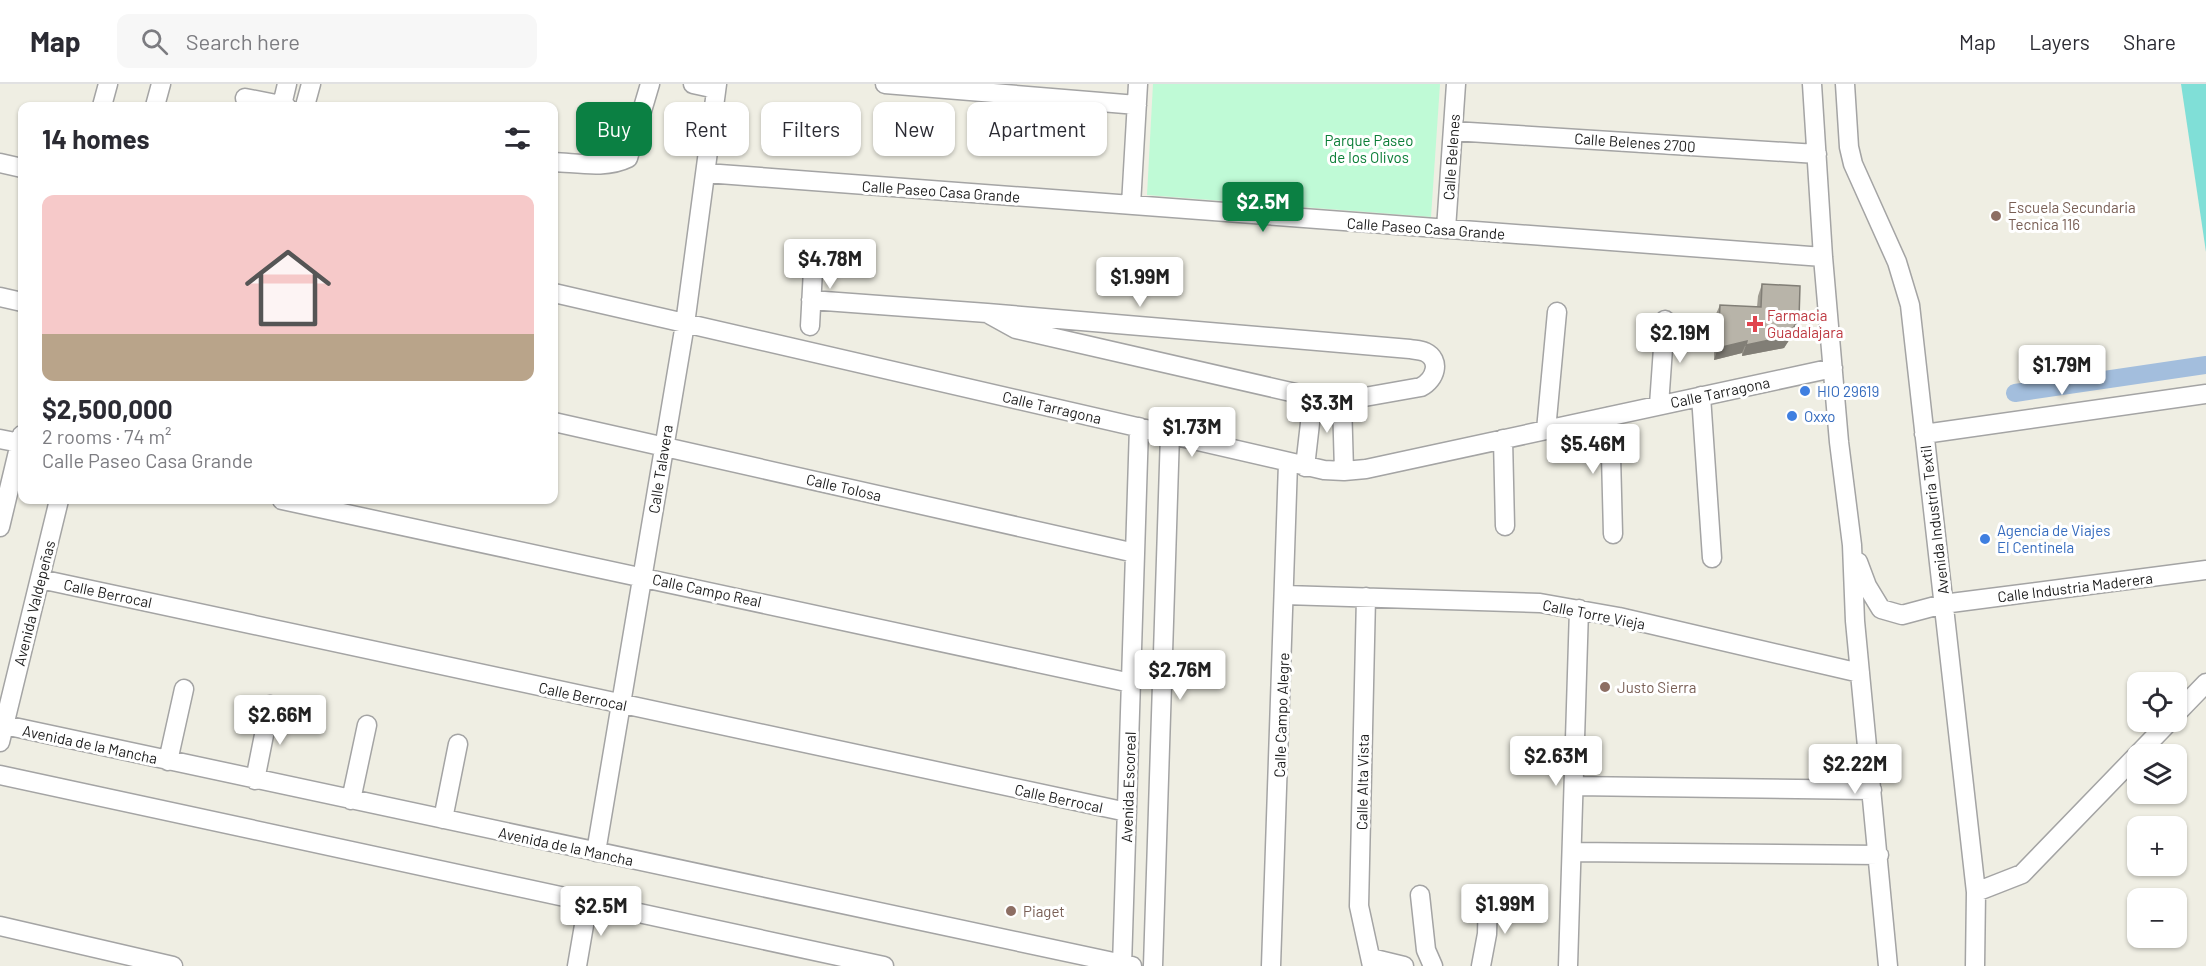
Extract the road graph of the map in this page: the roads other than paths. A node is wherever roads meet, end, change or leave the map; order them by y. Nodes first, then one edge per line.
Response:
1 (108, 84) edge
2 (161, 84) edge
3 (287, 84) edge
4 (311, 84) edge
5 (650, 84) edge
6 (693, 84) edge
7 (885, 84) edge
8 (1138, 84) edge
9 (1456, 84) edge
10 (1812, 84) edge
11 (1845, 84) edge
12 (717, 87) edge
13 (245, 98) dead end
14 (103, 102) edge
15 (156, 102) edge
16 (264, 102) edge
17 (285, 102) edge
18 (306, 102) edge
19 (1137, 105) junction
20 (1453, 130) junction
21 (1816, 154) junction
22 (558, 162) edge
23 (0, 163) edge
24 (18, 167) edge
25 (706, 173) junction
26 (1131, 205) junction
27 (1446, 229) junction
28 (814, 251) dead end
29 (1823, 258) junction
30 (558, 294) edge
31 (0, 297) edge
32 (811, 300) junction
33 (18, 301) edge
34 (987, 312) junction
35 (1557, 312) dead end
36 (1665, 320) dead end
37 (1105, 323) junction
38 (685, 324) junction
39 (810, 326) dead end
40 (1100, 348) junction
41 (1833, 368) junction
42 (2206, 394) edge
43 (1701, 396) junction
44 (1313, 397) junction
45 (1342, 401) junction
46 (1659, 405) junction
47 (1610, 416) junction
48 (558, 423) edge
49 (1139, 427) junction
50 (1546, 430) junction
51 (1170, 434) junction
52 (1924, 434) junction
53 (0, 439) edge
54 (18, 439) edge
55 (1503, 440) junction
56 (664, 447) junction
57 (18, 452) edge
58 (1297, 465) junction
59 (1344, 471) junction
60 (58, 504) edge
61 (301, 504) edge
62 (1505, 526) dead end
63 (0, 527) edge
64 (1613, 534) dead end
65 (1852, 545) junction
66 (1135, 553) junction
67 (1712, 558) dead end
68 (2206, 570) edge
69 (643, 576) junction
70 (40, 579) junction
71 (1285, 595) junction
72 (1366, 597) junction
73 (1943, 604) junction
74 (1579, 609) junction
75 (1860, 673) junction
76 (1131, 683) junction
77 (2206, 683) edge
78 (184, 689) dead end
79 (2187, 703) edge
80 (621, 704) junction
81 (270, 705) dead end
82 (367, 725) dead end
83 (1, 730) edge
84 (2159, 732) edge
85 (458, 744) dead end
86 (168, 761) junction
87 (0, 775) edge
88 (255, 780) junction
89 (1574, 786) junction
90 (1872, 790) junction
91 (351, 800) junction
92 (1127, 812) junction
93 (443, 819) junction
94 (596, 852) junction
95 (1572, 852) junction
96 (1879, 855) junction
97 (1976, 892) junction
98 (1420, 895) dead end
99 (1488, 896) dead end
100 (588, 902) junction
101 (0, 926) edge
102 (98, 958) edge
103 (1371, 962) edge
104 (1125, 965) edge
105 (173, 966) edge
106 (577, 966) edge
107 (884, 966) edge
108 (1153, 966) edge
109 (1271, 966) edge
110 (1404, 966) edge
111 (1433, 966) edge
112 (1481, 966) edge
113 (1568, 966) edge
114 (1888, 966) edge
115 (1975, 966) edge

1 - 14 street
2 - 15 street
3 - 17 street
4 - 18 street
5 - 22 street
6 - 12 street
7 - 19 street
8 - 19 street
9 - 20 street, Calle Belenes
10 - 21 street
11 - 52 street, Avenida Industria Textil
12 - 25 street, Calle Talavera
13 - 16 street
19 - 26 street
20 - 21 street, Calle Belenes 2700
20 - 27 street, Calle Belenes
21 - 29 street
23 - 24 street
25 - 26 street, Calle Paseo Casa Grande
25 - 38 street, Calle Talavera
26 - 27 street, Calle Paseo Casa Grande
27 - 29 street, Calle Paseo Casa Grande
28 - 32 street
29 - 41 street
30 - 38 street, Calle Tarragona
31 - 33 street
32 - 34 street
32 - 39 street
34 - 37 street
34 - 40 street
35 - 50 street
36 - 46 street
37 - 40 street
37 - 45 street
38 - 49 street, Calle Tarragona
38 - 56 street, Calle Talavera
40 - 44 street
41 - 43 street, Calle Tarragona
41 - 65 street
42 - 52 street
43 - 46 street, Calle Tarragona
43 - 67 street
44 - 45 street
44 - 58 street, Calle Campo Alegre
45 - 59 street
46 - 47 street, Calle Tarragona
47 - 50 street, Calle Tarragona
47 - 64 street
48 - 56 street, Calle Tolosa
49 - 51 street, Calle Tarragona
49 - 66 street, Avenida Escoreal
50 - 55 street, Calle Tarragona
51 - 58 street, Calle Tarragona
51 - 108 street, Avenida Escoreal
52 - 73 street, Avenida Industria Textil
53 - 54 street
55 - 59 street, Calle Tarragona
55 - 62 street
56 - 66 street, Calle Tolosa
56 - 69 street, Calle Talavera
57 - 63 street
58 - 59 street, Calle Tarragona
58 - 71 street, Calle Campo Alegre
60 - 70 street, Avenida Valdepeñas
61 - 69 street, Calle Campo Real
65 - 73 street, Calle Industria Maderera
65 - 75 street
66 - 76 street, Avenida Escoreal
68 - 73 street, Calle Industria Maderera
69 - 76 street, Calle Campo Real
69 - 80 street, Calle Talavera
70 - 80 street, Calle Berrocal
70 - 83 street, Avenida Valdepeñas
71 - 72 street, Calle Torre Vieja
71 - 109 street, Calle Campo Alegre
72 - 74 street, Calle Torre Vieja
72 - 103 street, Calle Alta Vista
73 - 97 street, Avenida Industria Textil
74 - 75 street, Calle Torre Vieja
74 - 89 street
75 - 90 street
76 - 92 street, Avenida Escoreal
77 - 79 street
78 - 86 street
80 - 92 street, Calle Berrocal
80 - 94 street, Calle Talavera
81 - 88 street
82 - 91 street
83 - 86 street, Avenida de la Mancha
84 - 97 street
85 - 93 street
86 - 88 street, Avenida de la Mancha
87 - 100 street
88 - 91 street, Avenida de la Mancha
89 - 90 street
89 - 95 street
90 - 96 street
91 - 93 street, Avenida de la Mancha
92 - 104 street, Avenida Escoreal
93 - 94 street, Avenida de la Mancha
94 - 104 street, Avenida de la Mancha
95 - 96 street
95 - 113 street
96 - 114 street
97 - 115 street, Avenida Industria Textil
98 - 111 street
99 - 112 street
100 - 106 street
100 - 107 street
101 - 102 street
102 - 105 street
103 - 110 street

